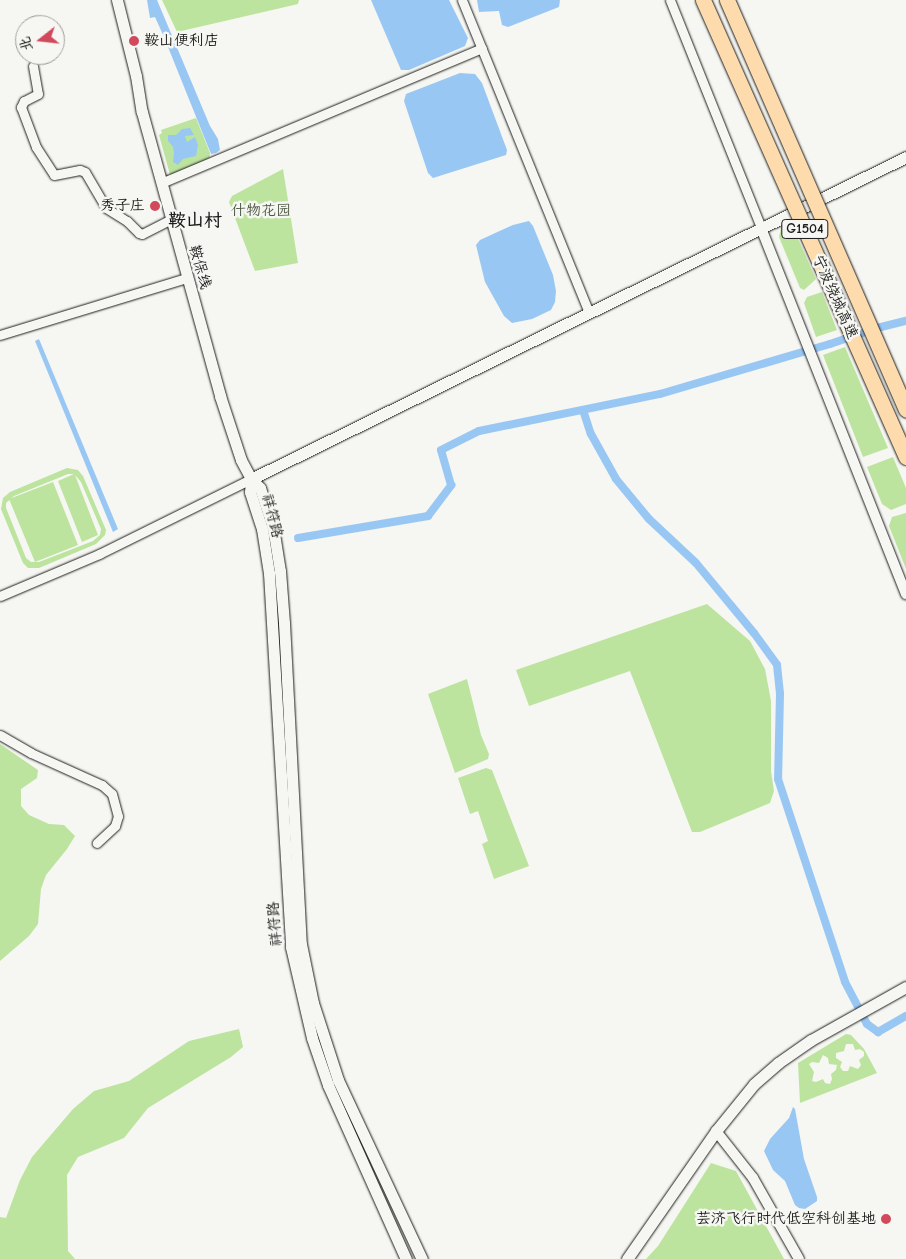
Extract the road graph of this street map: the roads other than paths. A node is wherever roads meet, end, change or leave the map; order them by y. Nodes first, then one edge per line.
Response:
1 (117, 0) edge
2 (462, 0) edge
3 (670, 0) edge
4 (703, 0) edge
5 (727, 0) edge
6 (482, 48) junction
7 (33, 66) dead end
8 (906, 157) edge
9 (161, 183) junction
10 (171, 220) junction
11 (761, 228) junction
12 (187, 278) junction
13 (589, 312) junction
14 (0, 335) edge
15 (906, 410) edge
16 (906, 457) edge
17 (251, 479) junction
18 (906, 594) edge
19 (0, 596) edge
20 (0, 735) edge
21 (97, 843) dead end
22 (906, 987) edge
23 (716, 1131) junction
24 (406, 1259) edge
25 (422, 1259) edge
26 (627, 1259) edge
27 (799, 1259) edge

1 - 9 main road, 鞍保线
2 - 6 street
3 - 11 street
4 - 16 highway, 宁波绕城高速 / G1504, bridge
5 - 15 highway, 宁波绕城高速 / G1504, bridge
6 - 9 street
6 - 13 street
7 - 10 street
8 - 11 main road
9 - 10 main road, 鞍保线
10 - 12 main road, 鞍保线
11 - 13 main road
11 - 18 street
12 - 14 street
12 - 17 main road, 鞍保线
13 - 17 main road
17 - 19 street
17 - 24 main road, 祥符路
17 - 25 main road, 祥符路
20 - 21 street
22 - 23 main road
23 - 26 main road
23 - 27 street

